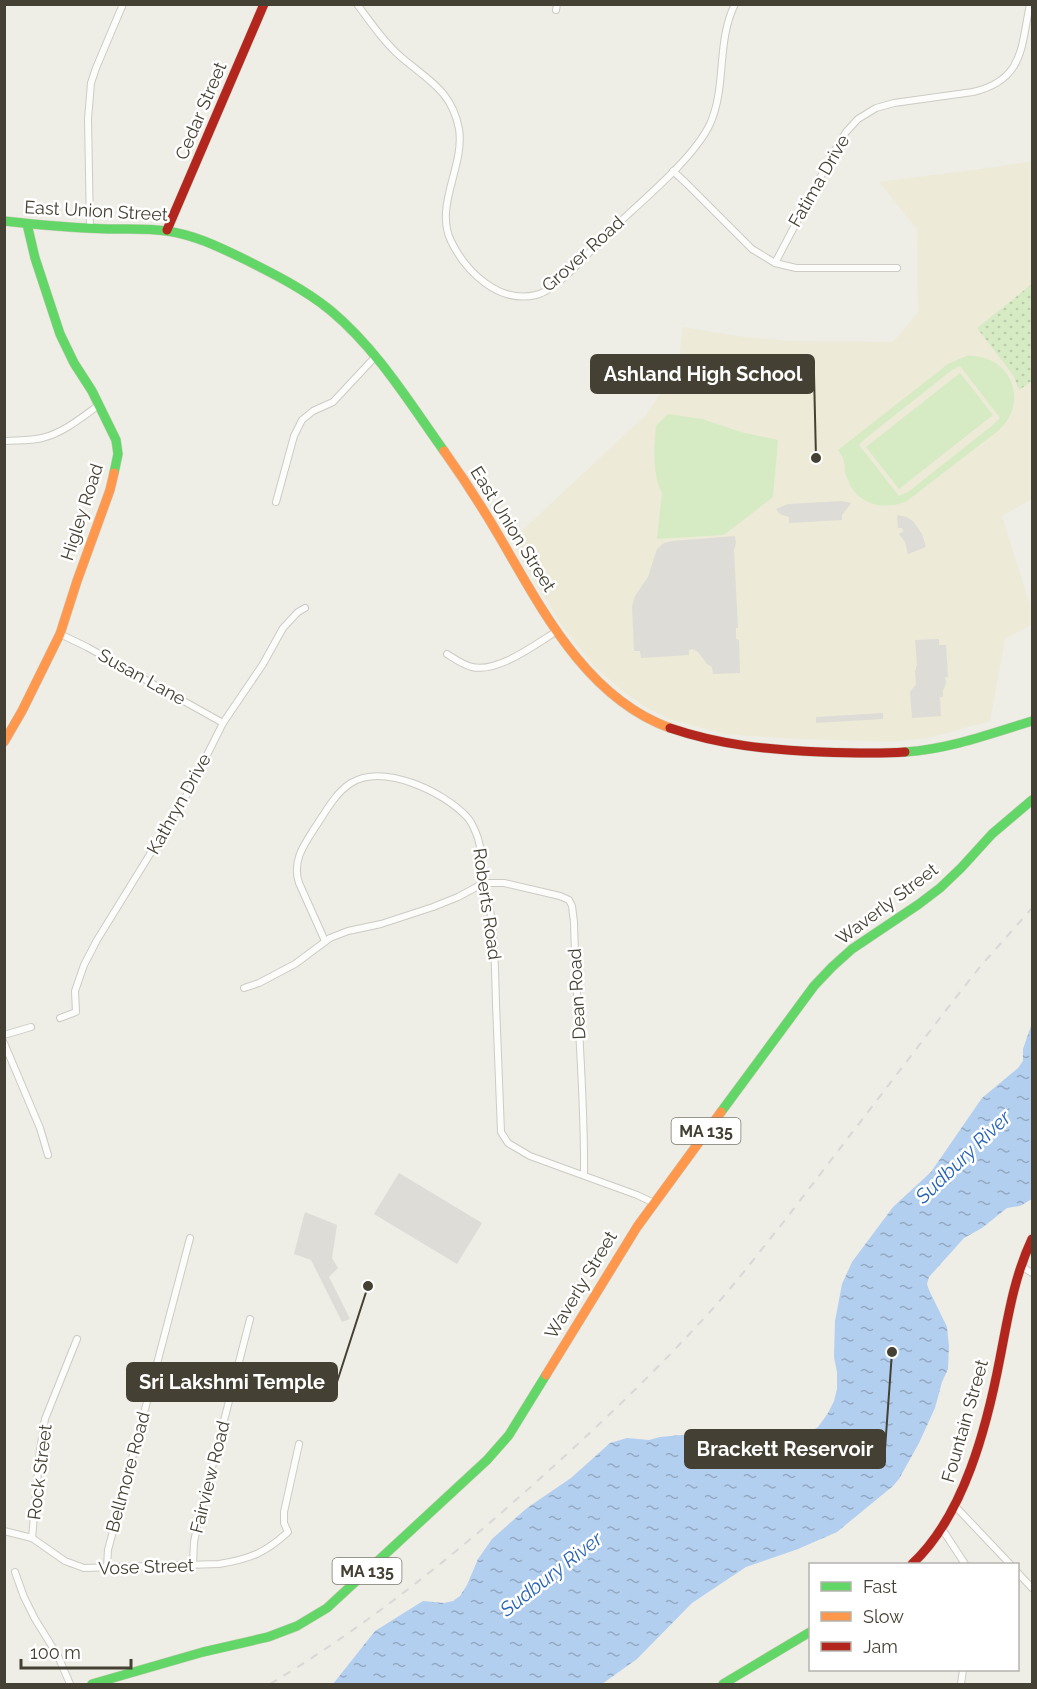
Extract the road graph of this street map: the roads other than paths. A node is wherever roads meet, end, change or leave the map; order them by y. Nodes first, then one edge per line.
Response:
1 (123, 4) edge
2 (264, 4) edge
3 (357, 4) edge
4 (735, 4) edge
5 (1030, 4) edge
6 (673, 171) junction
7 (4, 221) edge
8 (27, 224) junction
9 (90, 228) junction
10 (167, 230) junction
11 (775, 263) junction
12 (897, 268) dead end
13 (375, 357) junction
14 (99, 405) junction
15 (4, 441) edge
16 (276, 502) dead end
17 (305, 608) dead end
18 (557, 631) junction
19 (60, 633) junction
20 (447, 654) dead end
21 (1032, 721) edge
22 (223, 723) junction
23 (4, 742) edge
24 (1032, 800) edge
25 (484, 883) junction
26 (325, 941) junction
27 (244, 988) dead end
28 (60, 1018) dead end
29 (31, 1027) dead end
30 (4, 1035) edge
31 (4, 1043) edge
32 (48, 1155) dead end
33 (584, 1175) junction
34 (654, 1203) junction
35 (190, 1238) dead end
36 (1032, 1239) edge
37 (1021, 1266) junction
38 (1032, 1273) edge
39 (250, 1320) dead end
40 (77, 1339) dead end
41 (299, 1444) dead end
42 (955, 1506) junction
43 (942, 1529) junction
44 (4, 1531) edge
45 (32, 1539) junction
46 (913, 1563) edge
47 (964, 1563) edge
48 (1009, 1563) edge
49 (193, 1565) junction
50 (107, 1567) junction
51 (15, 1572) dead end
52 (1019, 1575) edge
53 (1032, 1588) edge
54 (809, 1633) edge
55 (69, 1684) edge
56 (92, 1684) edge
57 (723, 1684) edge

1 - 9 street
2 - 10 street, Cedar Street
3 - 6 street, Grover Road
4 - 6 street, Grover Road
5 - 11 street, Fatima Drive
6 - 11 street
7 - 8 street, East Union Street
8 - 9 street, East Union Street
8 - 14 street, Higley Road
9 - 10 street, East Union Street
10 - 13 street, East Union Street
11 - 12 street
13 - 16 street
13 - 18 street, East Union Street
14 - 15 street
14 - 19 street, Higley Road
17 - 22 street, Kathryn Drive
18 - 20 street
18 - 21 street, East Union Street
19 - 22 street, Susan Lane
19 - 23 street, Higley Road
22 - 28 street, Kathryn Drive
24 - 34 street, Waverly Street / MA 135
25 - 26 street
25 - 26 street, Roberts Road
25 - 33 street, Roberts Road
25 - 33 street, Dean Road
26 - 27 street
29 - 30 street
31 - 32 street
33 - 34 street, Roberts Road
34 - 56 street, Waverly Street / MA 135
35 - 50 street, Bellmore Road
36 - 37 street, Fountain Street
37 - 38 street
37 - 42 street, Fountain Street
39 - 49 street, Fairview Road
40 - 45 street, Rock Street
41 - 49 street, Vose Street
42 - 43 street, Fountain Street
42 - 48 street
43 - 46 street, Fountain Street
43 - 47 street
44 - 45 street, Vose Street
45 - 50 street, Vose Street
49 - 50 street, Vose Street
51 - 55 street
52 - 53 street
54 - 57 street

